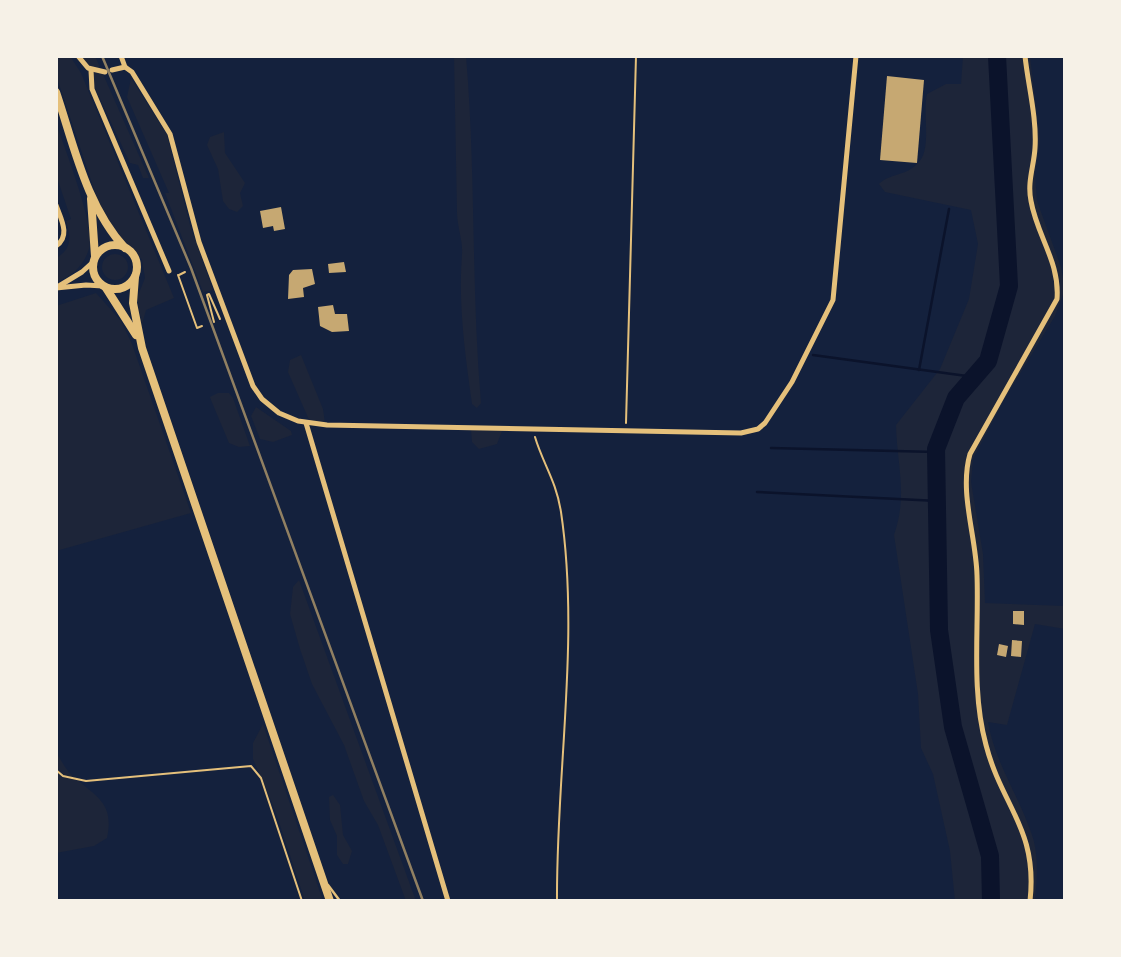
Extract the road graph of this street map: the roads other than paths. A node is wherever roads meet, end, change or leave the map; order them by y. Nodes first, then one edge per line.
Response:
1 (78, 56) edge
2 (121, 56) edge
3 (856, 56) edge
4 (1025, 56) edge
5 (125, 67) junction
6 (91, 70) junction
7 (113, 70) dead end
8 (105, 72) dead end
9 (56, 92) edge
10 (89, 189) junction
11 (56, 205) edge
12 (56, 246) edge
13 (125, 248) junction
14 (94, 259) junction
15 (169, 271) dead end
16 (135, 277) junction
17 (105, 287) junction
18 (56, 288) edge
19 (142, 348) junction
20 (306, 423) junction
21 (323, 880) junction
22 (330, 901) edge
23 (340, 901) edge
24 (448, 901) edge
25 (1030, 901) edge

1 - 6 street
2 - 5 street
3 - 20 street
4 - 25 street
5 - 7 street
5 - 20 street
6 - 8 street
6 - 15 street
9 - 10 main road
10 - 13 main road
10 - 14 main road
11 - 12 street
13 - 14 main road
13 - 16 main road
14 - 17 main road
14 - 18 street
16 - 17 main road
16 - 19 main road
17 - 18 street
17 - 19 main road
19 - 21 main road
20 - 24 street
21 - 22 main road
21 - 23 lane

